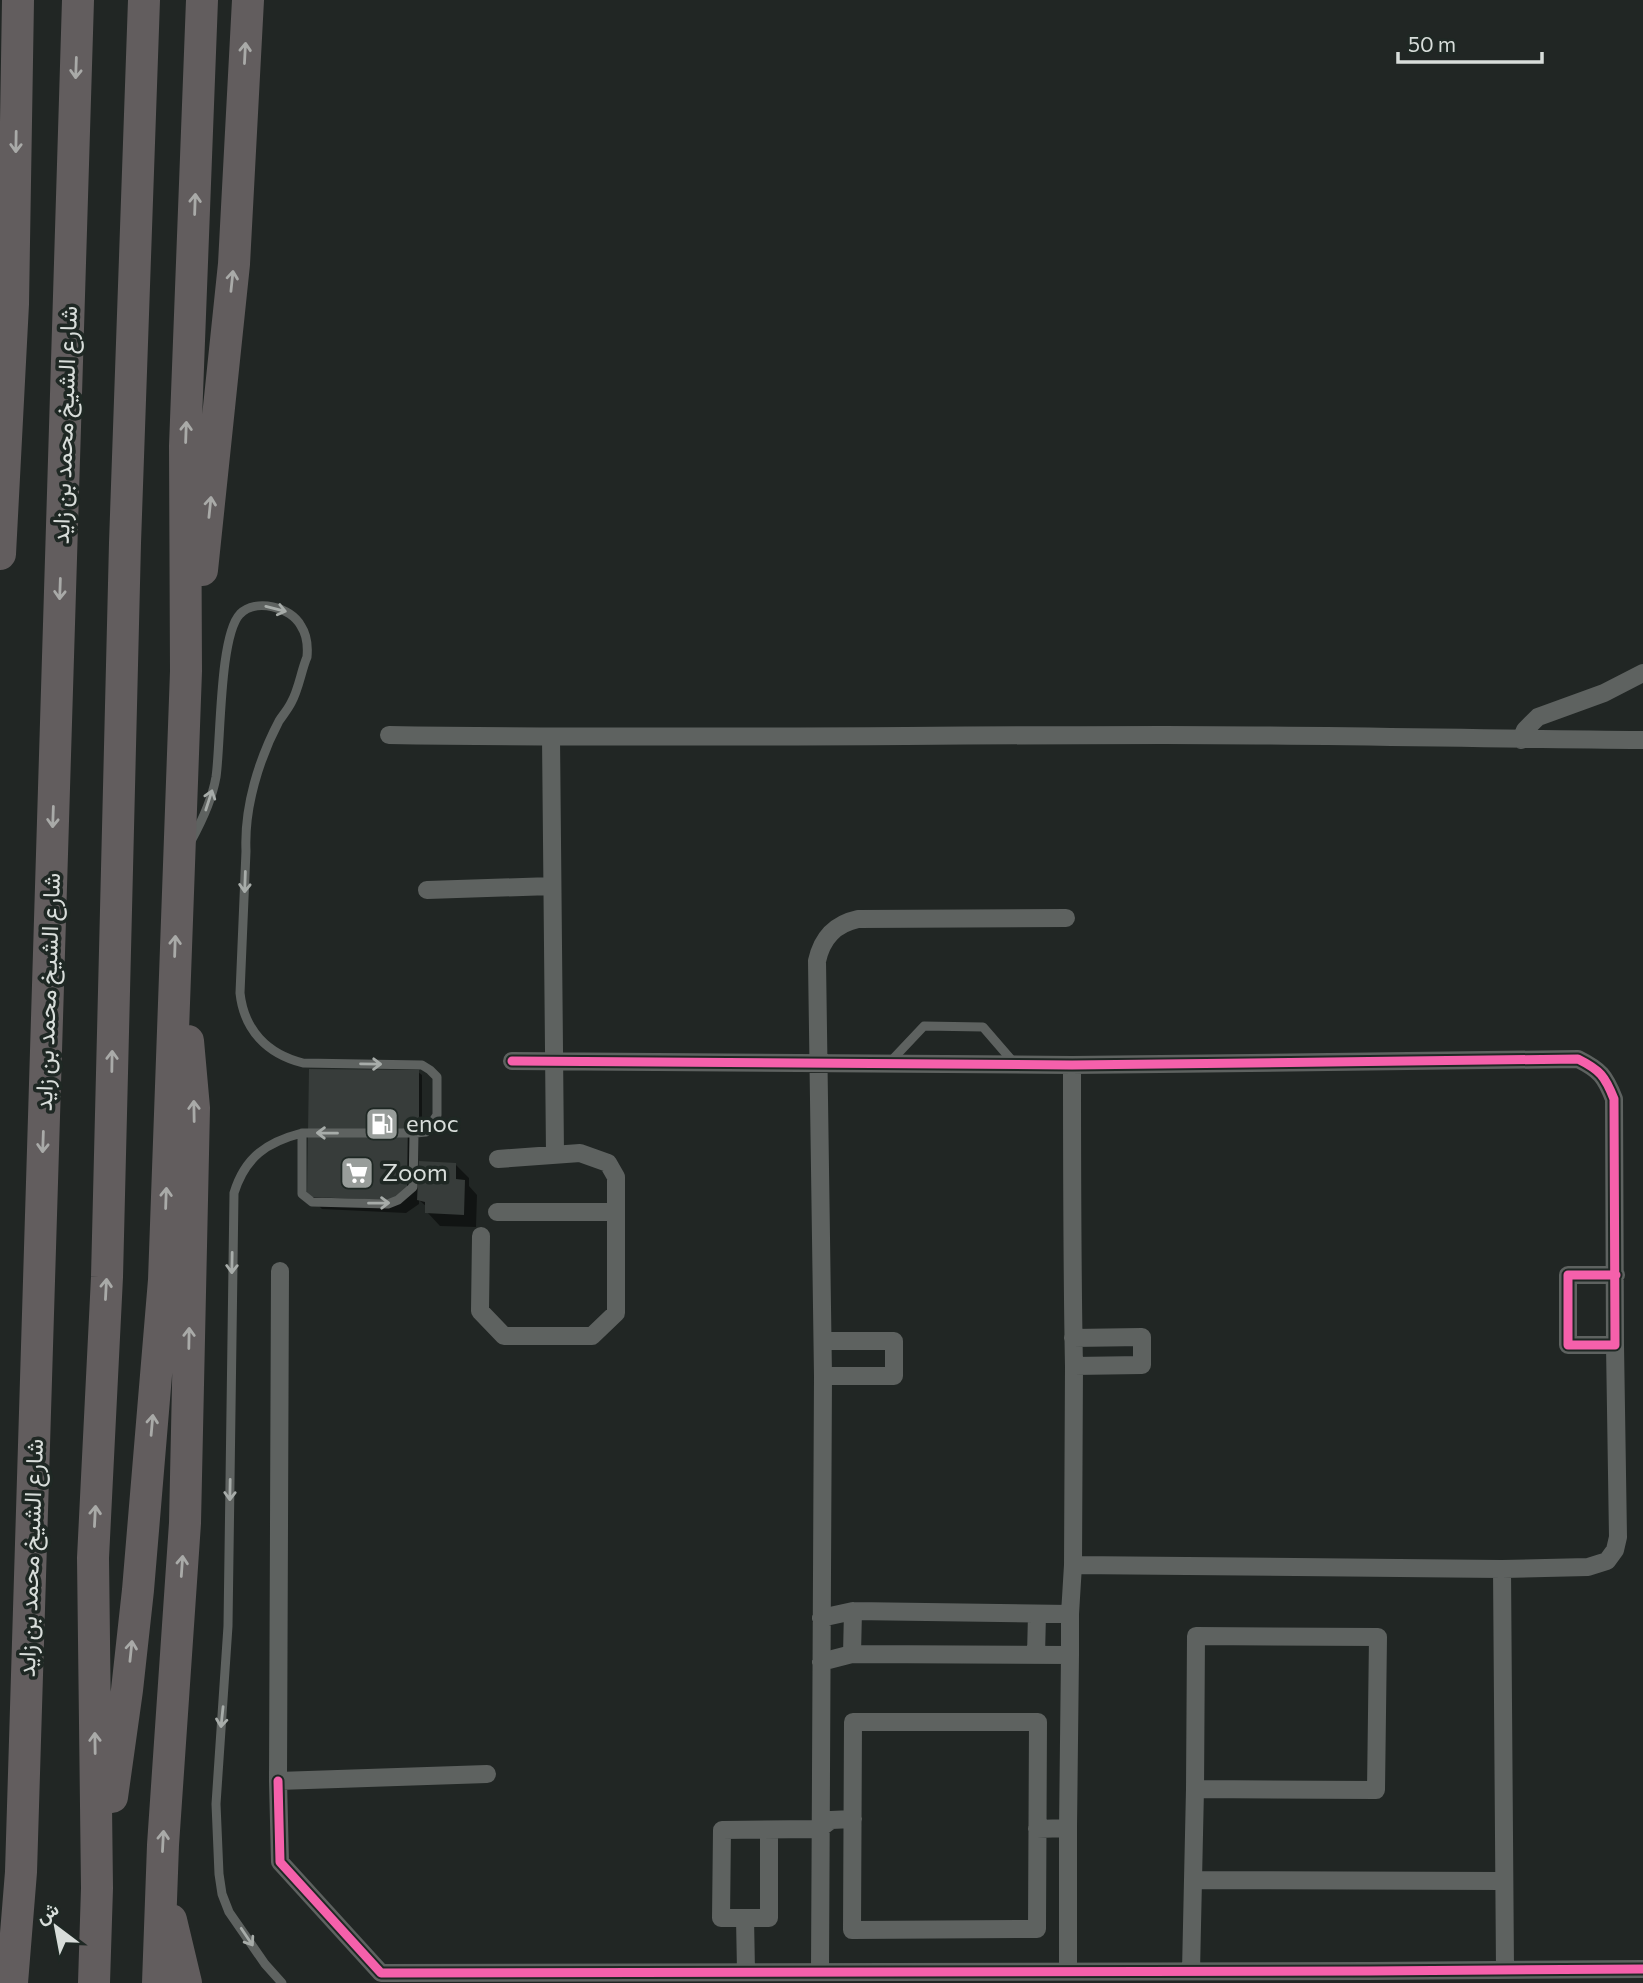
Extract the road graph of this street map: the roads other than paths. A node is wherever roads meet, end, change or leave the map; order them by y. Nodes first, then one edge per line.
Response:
1 (18, 0) edge
2 (78, 0) edge
3 (144, 0) edge
4 (204, 0) edge
5 (248, 0) edge
6 (0, 554) edge
7 (186, 671) junction
8 (1643, 673) edge
9 (389, 734) dead end
10 (551, 737) junction
11 (1521, 740) junction
12 (1643, 740) edge
13 (178, 860) junction
14 (552, 886) junction
15 (427, 890) dead end
16 (1066, 918) dead end
17 (174, 983) junction
18 (512, 1061) dead end
19 (554, 1061) junction
20 (820, 1063) junction
21 (889, 1063) junction
22 (1015, 1065) junction
23 (1072, 1065) junction
24 (302, 1133) junction
25 (414, 1134) junction
26 (555, 1154) junction
27 (498, 1159) dead end
28 (498, 1212) dead end
29 (616, 1212) junction
30 (481, 1236) dead end
31 (280, 1270) dead end
32 (1616, 1275) junction
33 (1073, 1338) junction
34 (823, 1341) junction
35 (1615, 1345) junction
36 (1074, 1366) junction
37 (822, 1376) junction
38 (1073, 1565) junction
39 (1502, 1569) junction
40 (853, 1611) junction
41 (1037, 1614) junction
42 (1070, 1614) junction
43 (821, 1618) junction
44 (852, 1654) junction
45 (1036, 1655) junction
46 (1070, 1656) junction
47 (821, 1662) junction
48 (487, 1774) dead end
49 (278, 1781) junction
50 (1195, 1789) junction
51 (853, 1819) junction
52 (1068, 1828) junction
53 (819, 1829) junction
54 (1037, 1829) junction
55 (769, 1830) junction
56 (162, 1878) junction
57 (1193, 1880) junction
58 (1504, 1881) junction
59 (97, 1888) junction
60 (745, 1918) junction
61 (1505, 1969) junction
62 (1643, 1969) edge
63 (746, 1971) junction
64 (820, 1971) junction
65 (1068, 1971) junction
66 (1191, 1971) junction
67 (1370, 1971) junction
68 (537, 1977) edge
69 (570, 1978) edge
70 (12, 1983) edge
71 (94, 1983) edge
72 (158, 1983) edge
73 (186, 1983) edge
74 (282, 1983) edge
75 (1387, 1983) edge

1 -> 6 highway
2 -> 70 highway, شارع الشيخ محمد بن زايد
59 -> 3 highway
7 -> 4 highway
7 -> 5 highway
7 - 13 highway
8 - 11 street
9 - 10 street
10 - 11 street
10 - 14 street
11 - 12 street
17 -> 13 highway
13 -> 25 lane
14 - 15 street
14 - 19 street
16 - 20 street
56 -> 17 highway
59 -> 17 highway
18 - 19 street
19 - 20 street
19 - 26 street
20 - 21 street
20 - 34 street
21 - 22 street
21 - 22 lane
22 - 23 street
23 - 32 street
23 - 33 street
25 -> 24 lane
24 -> 25 lane
24 -> 74 lane
26 - 27 street
26 - 29 street
28 - 29 street
29 - 30 street
31 - 49 street
32 - 35 street
32 - 35 street
33 - 36 street
33 - 36 street
34 - 37 street
34 - 37 street
35 - 39 street
36 - 38 street
37 - 43 street
38 - 39 street
38 - 42 street
39 - 58 street
40 - 41 street
40 - 43 street
40 - 44 street
41 - 42 street
41 - 45 street
42 - 46 street
43 - 47 street
44 - 45 street
44 - 47 street
45 - 46 street
46 - 52 street
47 - 53 street
48 - 49 street
49 - 68 street
50 - 50 street
50 - 57 street
51 - 53 street
51 - 54 street
51 - 54 street
52 - 54 street
52 - 65 street
53 - 55 street
53 - 64 street
55 - 60 street
55 - 60 street
56 - 72 highway
56 - 73 highway
57 - 58 street
57 - 66 street
58 - 61 street
59 - 71 highway
60 - 63 street
61 - 62 street
61 - 67 street
63 - 64 street
63 - 69 street
64 - 65 street
65 - 66 street
66 - 67 street
67 - 75 street
68 - 69 street

